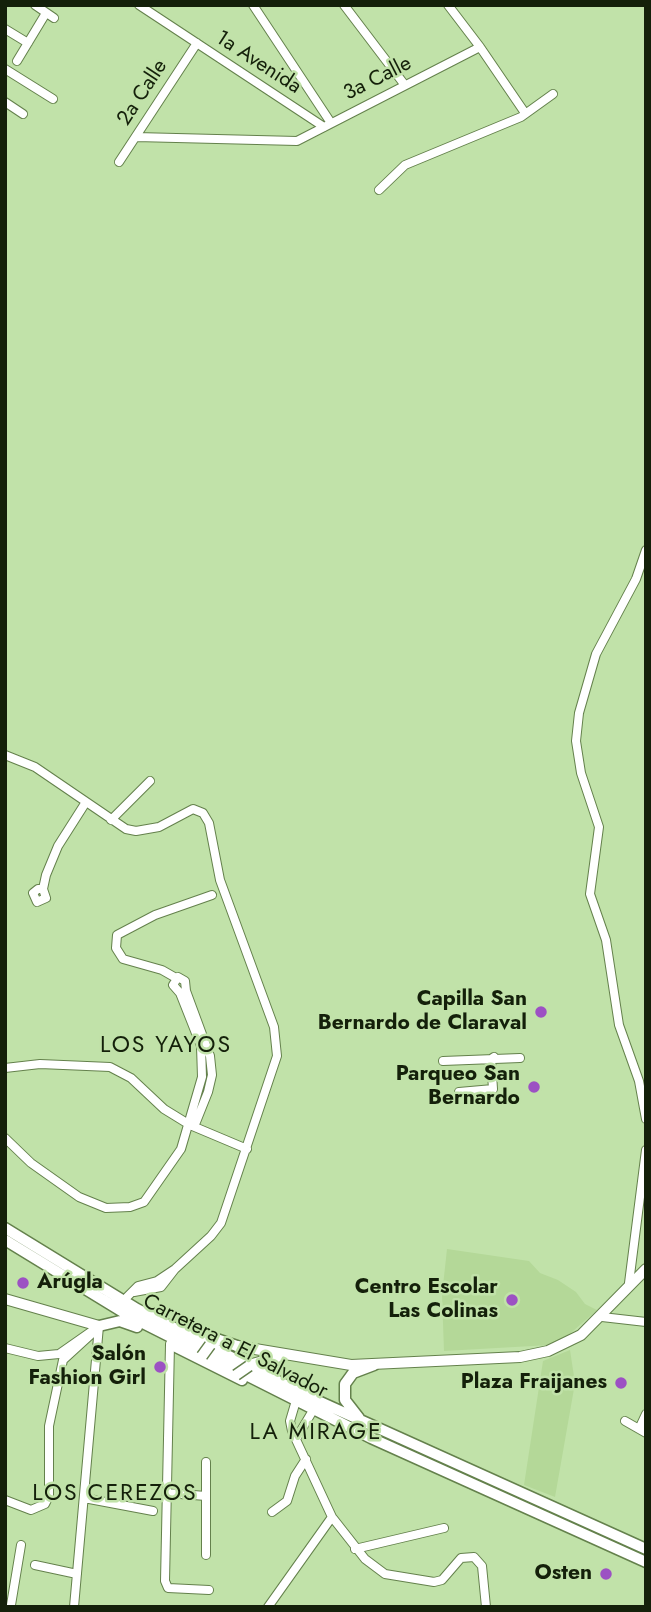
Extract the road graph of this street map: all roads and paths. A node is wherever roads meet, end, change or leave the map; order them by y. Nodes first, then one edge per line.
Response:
1 (35, 5) edge
2 (139, 5) edge
3 (253, 5) edge
4 (344, 5) edge
5 (447, 5) edge
6 (5, 29) edge
7 (28, 43) junction
8 (197, 43) junction
9 (480, 47) junction
10 (17, 61) dead end
11 (5, 69) edge
12 (404, 84) junction
13 (553, 94) dead end
14 (53, 99) dead end
15 (5, 102) edge
16 (524, 113) junction
17 (23, 114) dead end
18 (327, 125) junction
19 (135, 137) junction
20 (119, 162) dead end
21 (379, 190) dead end
22 (646, 550) edge
23 (5, 755) edge
24 (150, 780) dead end
25 (86, 802) junction
26 (111, 820) junction
27 (43, 890) dead end
28 (212, 895) dead end
29 (494, 1057) junction
30 (520, 1058) dead end
31 (443, 1061) dead end
32 (5, 1068) edge
33 (459, 1092) dead end
34 (646, 1119) edge
35 (190, 1125) junction
36 (5, 1138) edge
37 (247, 1149) junction
38 (646, 1150) edge
39 (5, 1228) edge
40 (5, 1240) edge
41 (16, 1247) junction
42 (45, 1254) junction
43 (646, 1269) edge
44 (629, 1283) junction
45 (131, 1294) junction
46 (5, 1299) edge
47 (108, 1310) junction
48 (602, 1317) junction
49 (646, 1322) edge
50 (99, 1326) junction
51 (137, 1327) junction
52 (197, 1332) junction
53 (170, 1344) junction
54 (213, 1345) junction
55 (237, 1346) junction
56 (5, 1348) edge
57 (282, 1356) junction
58 (61, 1357) junction
59 (202, 1359) junction
60 (251, 1365) junction
61 (374, 1366) junction
62 (235, 1376) junction
63 (295, 1404) junction
64 (312, 1412) junction
65 (646, 1414) edge
66 (625, 1421) dead end
67 (363, 1423) junction
68 (642, 1431) edge
69 (371, 1438) junction
70 (296, 1439) junction
71 (306, 1459) junction
72 (206, 1462) dead end
73 (167, 1493) junction
74 (206, 1496) junction
75 (84, 1498) junction
76 (5, 1500) edge
77 (153, 1511) dead end
78 (272, 1512) dead end
79 (332, 1517) junction
80 (444, 1528) dead end
81 (21, 1545) dead end
82 (355, 1549) junction
83 (646, 1549) edge
84 (206, 1555) dead end
85 (646, 1562) edge
86 (35, 1566) dead end
87 (77, 1574) junction
88 (209, 1590) dead end
89 (12, 1605) edge
90 (74, 1607) edge
91 (268, 1607) edge
92 (486, 1607) edge

1 - 7 street
2 - 8 street, 1a Avenida
3 - 18 street
4 - 12 street
5 - 9 street
6 - 7 street
7 - 10 street
8 - 18 street, 1a Avenida
8 - 19 street, 2a Calle
9 - 12 street, 3a Calle
9 - 16 street
11 - 14 street
12 - 18 street, 3a Calle
13 - 16 street
15 - 17 street
16 - 21 street
18 - 19 street, 3a Calle
19 - 20 street, 2a Calle
22 - 34 street
23 - 25 street
24 - 26 street
25 - 26 street
25 - 27 street
26 - 37 street
28 - 35 street
29 - 30 street
29 - 31 street
29 - 33 street
32 - 35 street
35 - 36 street
35 - 37 street
37 - 45 street
38 - 44 street
39 - 42 highway, Carretera a El Salvador
40 - 41 highway, Carretera a El Salvador
41 - 47 highway
41 - 69 highway, Carretera a El Salvador
42 - 45 highway
42 - 67 highway, Carretera a El Salvador
43 - 44 main road
44 - 48 main road
45 - 52 highway
46 - 50 main road
47 - 50 highway
47 - 51 highway
48 - 49 street
48 - 61 main road
50 - 51 highway
50 - 58 street
50 - 75 street
51 - 53 highway
52 - 54 highway
52 - 55 highway
53 - 59 highway
53 - 73 street
54 - 55 highway
54 - 59 highway, bridge
54 - 60 highway
55 - 57 main road
56 - 58 street
57 - 60 main road
57 - 61 main road
58 - 76 street
59 - 62 highway
60 - 62 highway, bridge
60 - 67 highway
61 - 67 highway
62 - 63 highway
63 - 64 highway
63 - 70 street
64 - 69 highway
64 - 70 street
65 - 68 street
66 - 68 street
67 - 83 highway, Carretera a El Salvador
69 - 85 highway, Carretera a El Salvador
70 - 71 street
71 - 78 street
71 - 79 street
72 - 74 street
73 - 74 street
73 - 88 street
74 - 84 street
75 - 77 street
75 - 87 street
79 - 82 street
79 - 91 street
80 - 82 street
81 - 89 street
82 - 92 street
86 - 87 street
87 - 90 street

